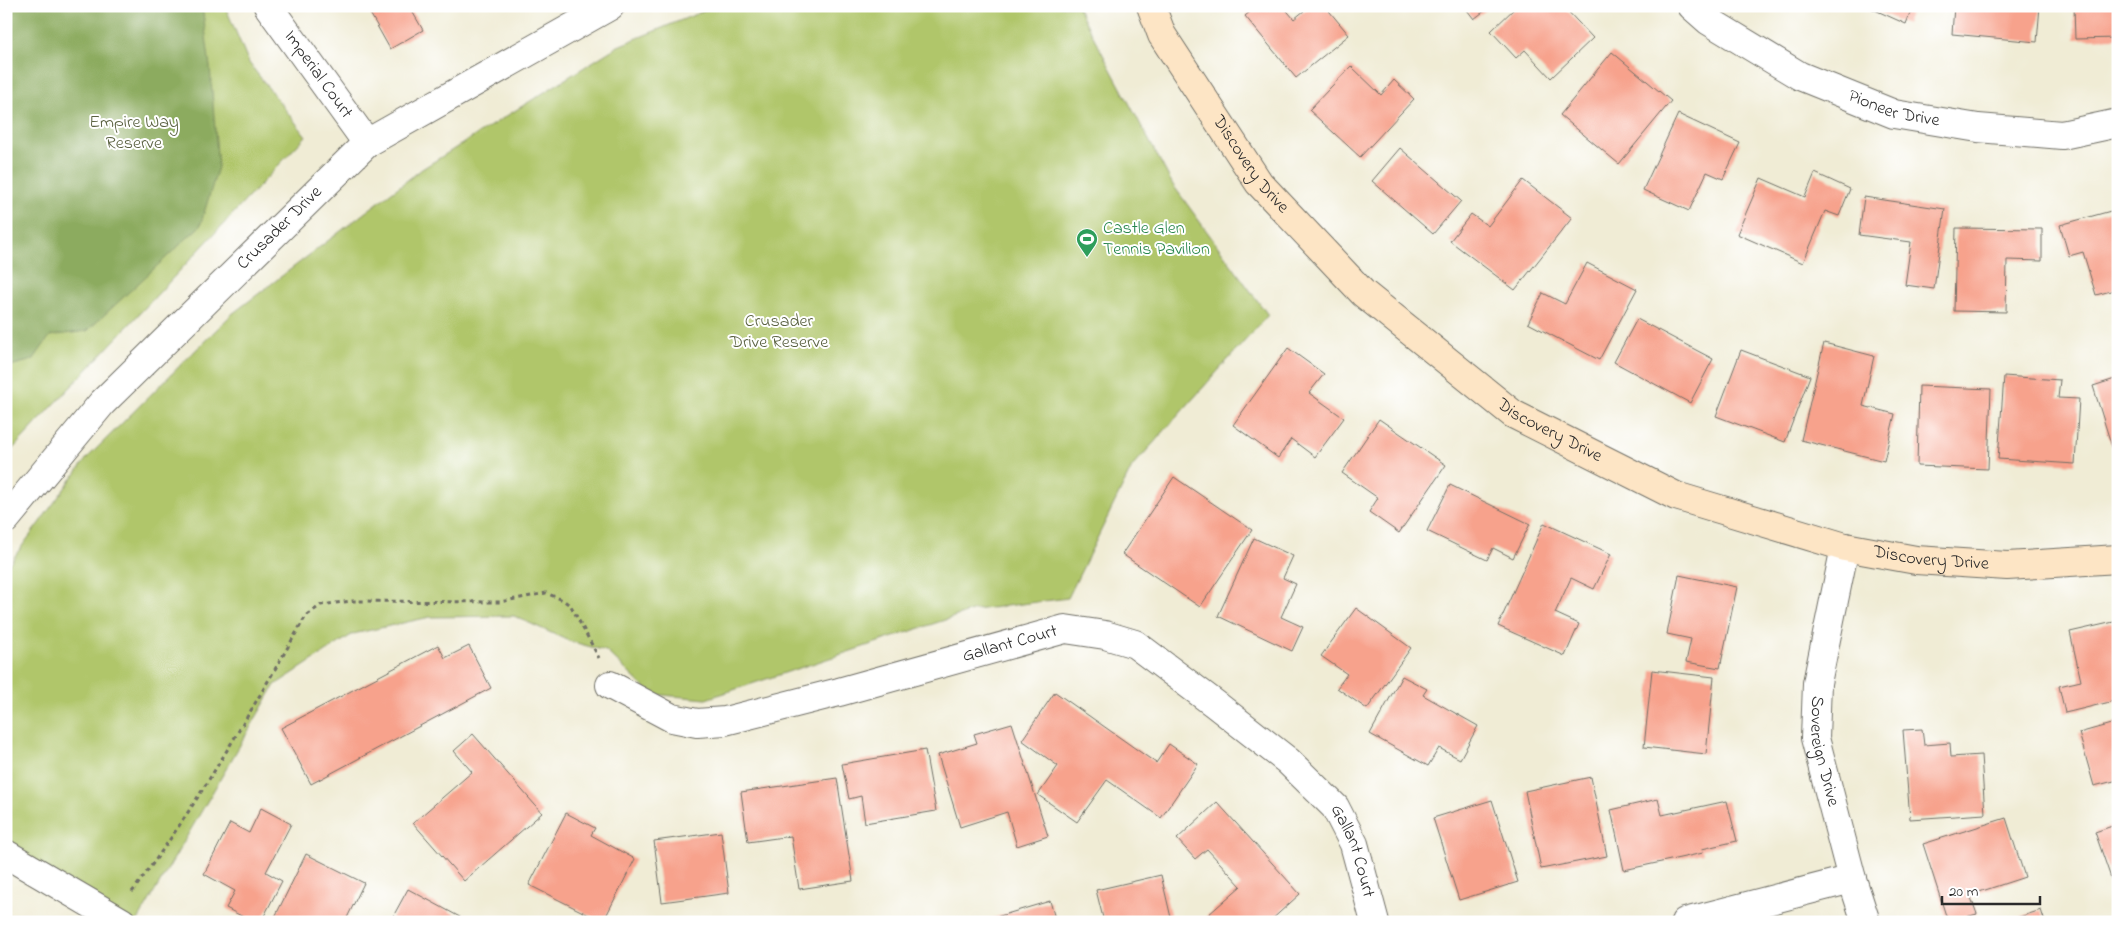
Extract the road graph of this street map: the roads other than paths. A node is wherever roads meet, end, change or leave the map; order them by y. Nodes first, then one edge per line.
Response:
1 (268, 6) edge
2 (610, 6) edge
3 (1150, 6) edge
4 (1692, 6) edge
5 (2118, 123) edge
6 (367, 143) junction
7 (6, 519) edge
8 (1845, 547) junction
9 (2118, 559) edge
10 (612, 686) road end
11 (6, 854) edge
12 (1852, 880) junction
13 (118, 919) edge
14 (1375, 922) edge
15 (1685, 922) edge
16 (1866, 922) edge

1 - 6 street, Imperial Court
2 - 6 street, Crusader Drive
3 - 8 street, Discovery Drive
4 - 5 street, Pioneer Drive
6 - 7 street, Crusader Drive
8 - 9 street, Discovery Drive
8 - 12 street, Sovereign Drive
10 - 14 street, Gallant Court
11 - 13 street
12 - 15 street
12 - 16 street, Sovereign Drive

